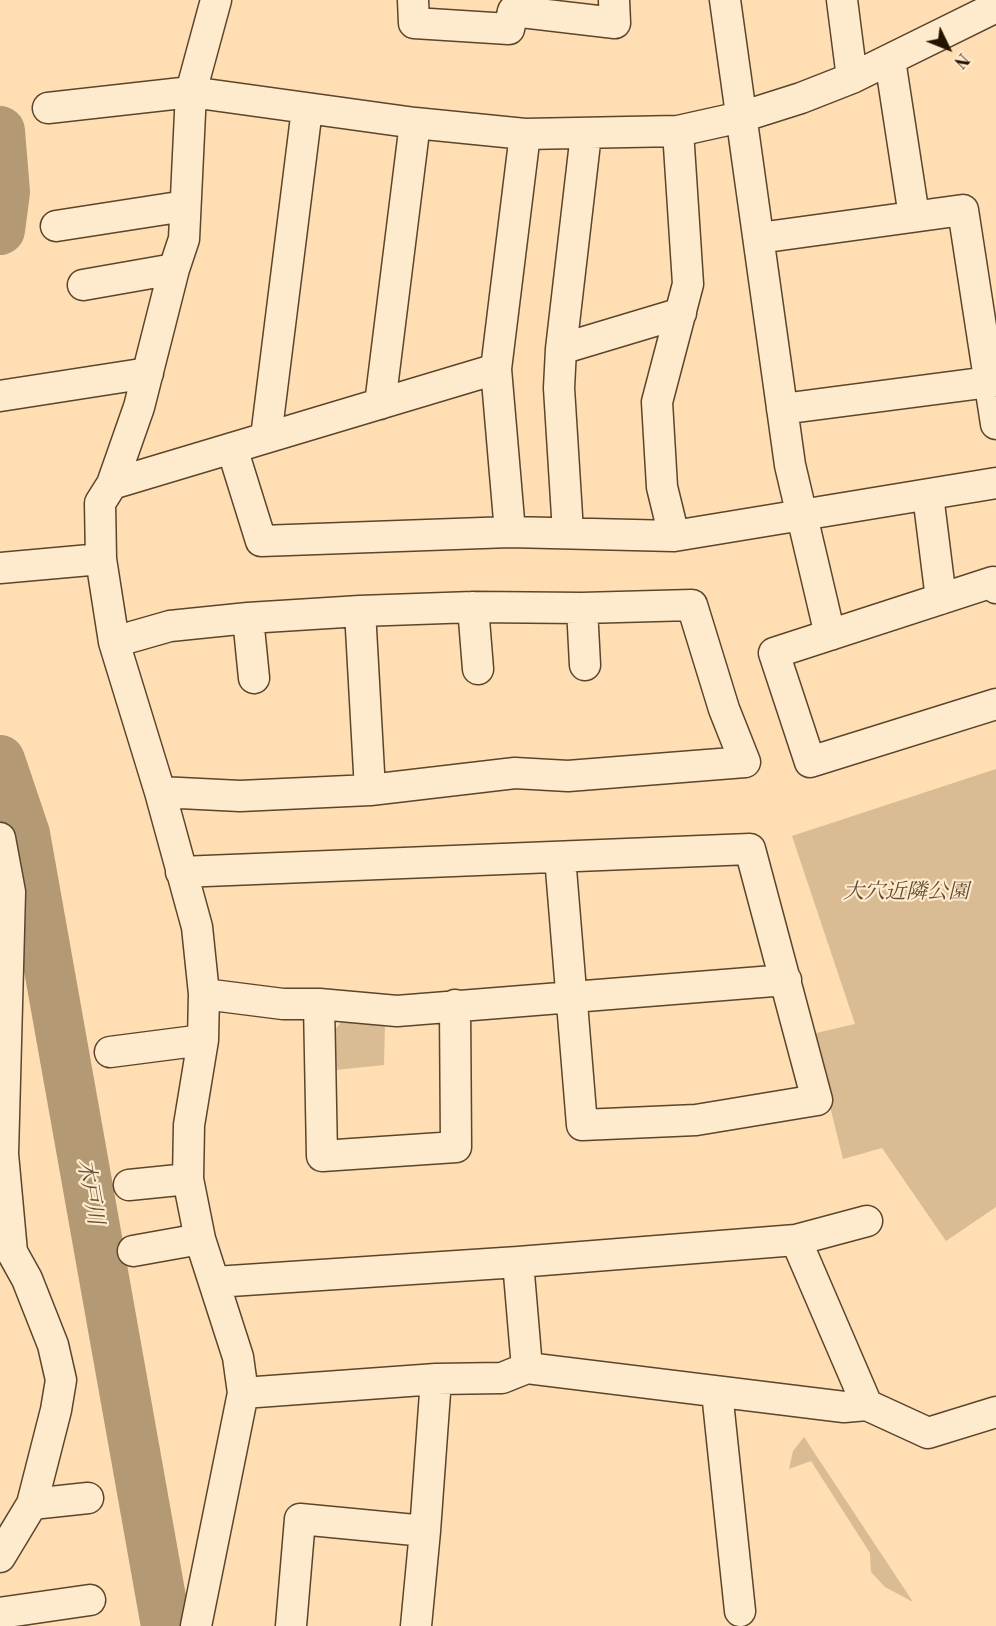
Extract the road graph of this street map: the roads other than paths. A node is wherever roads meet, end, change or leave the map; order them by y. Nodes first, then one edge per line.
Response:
1 (216, 0) edge
2 (413, 0) edge
3 (614, 0) edge
4 (725, 0) edge
5 (842, 0) edge
6 (513, 5) edge
7 (985, 7) edge
8 (890, 60) junction
9 (852, 78) junction
10 (191, 92) junction
11 (48, 108) dead end
12 (307, 109) junction
13 (741, 117) junction
14 (415, 123) junction
15 (678, 131) junction
16 (525, 134) junction
17 (586, 134) junction
18 (184, 206) junction
19 (914, 216) junction
20 (56, 226) dead end
21 (759, 238) junction
22 (174, 269) junction
23 (83, 285) dead end
24 (681, 313) junction
25 (561, 349) junction
26 (496, 369) junction
27 (148, 373) junction
28 (992, 382) edge
29 (0, 396) edge
30 (380, 404) junction
31 (782, 409) junction
32 (996, 424) edge
33 (266, 437) junction
34 (232, 448) junction
35 (996, 483) edge
36 (112, 484) junction
37 (928, 495) junction
38 (801, 515) junction
39 (510, 532) junction
40 (568, 532) junction
41 (674, 536) junction
42 (101, 559) junction
43 (0, 568) edge
44 (996, 588) edge
45 (941, 599) junction
46 (473, 607) junction
47 (582, 608) junction
48 (360, 611) junction
49 (248, 618) junction
50 (830, 635) junction
51 (114, 642) junction
52 (585, 665) dead end
53 (478, 669) dead end
54 (254, 678) dead end
55 (996, 704) edge
56 (370, 790) junction
57 (160, 792) junction
58 (0, 838) edge
59 (560, 857) junction
60 (181, 872) junction
61 (5, 915) edge
62 (786, 980) junction
63 (204, 994) junction
64 (571, 998) junction
65 (319, 1004) junction
66 (454, 1005) junction
67 (203, 1040) junction
68 (3, 1048) edge
69 (110, 1052) dead end
70 (1, 1154) edge
71 (188, 1179) junction
72 (129, 1185) dead end
73 (867, 1221) dead end
74 (200, 1239) junction
75 (796, 1240) junction
76 (133, 1251) dead end
77 (518, 1262) junction
78 (14, 1278) edge
79 (214, 1282) junction
80 (527, 1368) junction
81 (436, 1379) junction
82 (717, 1392) junction
83 (243, 1393) junction
84 (867, 1405) junction
85 (996, 1412) edge
86 (88, 1498) dead end
87 (32, 1504) junction
88 (425, 1530) junction
89 (0, 1557) edge
90 (90, 1600) dead end
91 (740, 1611) dead end
92 (0, 1613) edge
93 (196, 1626) edge
94 (291, 1626) edge
95 (416, 1626) edge

1 - 10 street
2 - 6 street
3 - 6 street
4 - 13 street
5 - 9 street
7 - 8 street
8 - 9 street
8 - 19 street
9 - 13 street
10 - 11 street
10 - 12 street
10 - 18 street
12 - 14 street
12 - 33 street
13 - 15 street
13 - 21 street
14 - 16 street
14 - 30 street
15 - 17 street
15 - 24 street
16 - 17 street
16 - 26 street
17 - 25 street
18 - 20 street
18 - 22 street
19 - 21 street
19 - 28 street
21 - 31 street
22 - 23 street
22 - 27 street
24 - 25 street
24 - 41 street
25 - 40 street
26 - 30 street
26 - 39 street
27 - 29 street
27 - 36 street
28 - 31 street
28 - 32 street
30 - 33 street
31 - 38 street
33 - 34 street
34 - 36 street
34 - 39 street
35 - 37 street
36 - 42 street
37 - 38 street
37 - 45 street
38 - 41 street
38 - 50 street
39 - 40 street
40 - 41 street
42 - 43 street
42 - 51 street
44 - 45 street
45 - 50 street
46 - 47 street
46 - 48 street
46 - 53 street
47 - 52 street
47 - 56 street
48 - 49 street
48 - 56 street
49 - 51 street
49 - 54 street
50 - 55 street
51 - 57 street
56 - 57 street
57 - 60 street
58 - 61 street
59 - 60 street
59 - 62 street
59 - 64 street
60 - 63 street
61 - 68 street
62 - 64 street
62 - 64 street
63 - 65 street
63 - 67 street
64 - 66 street
65 - 66 street
65 - 66 street
67 - 69 street
67 - 71 street
68 - 70 street
70 - 78 street
71 - 72 street
71 - 74 street
73 - 75 street
74 - 76 street
74 - 79 street
75 - 77 street
75 - 84 street
77 - 79 street
77 - 80 street
78 - 87 street
79 - 83 street
80 - 81 street
80 - 82 street
81 - 83 street
81 - 88 street
82 - 84 street
82 - 91 street
83 - 93 street
84 - 85 street
86 - 87 street
87 - 89 street
88 - 94 street
88 - 95 street
90 - 92 street

